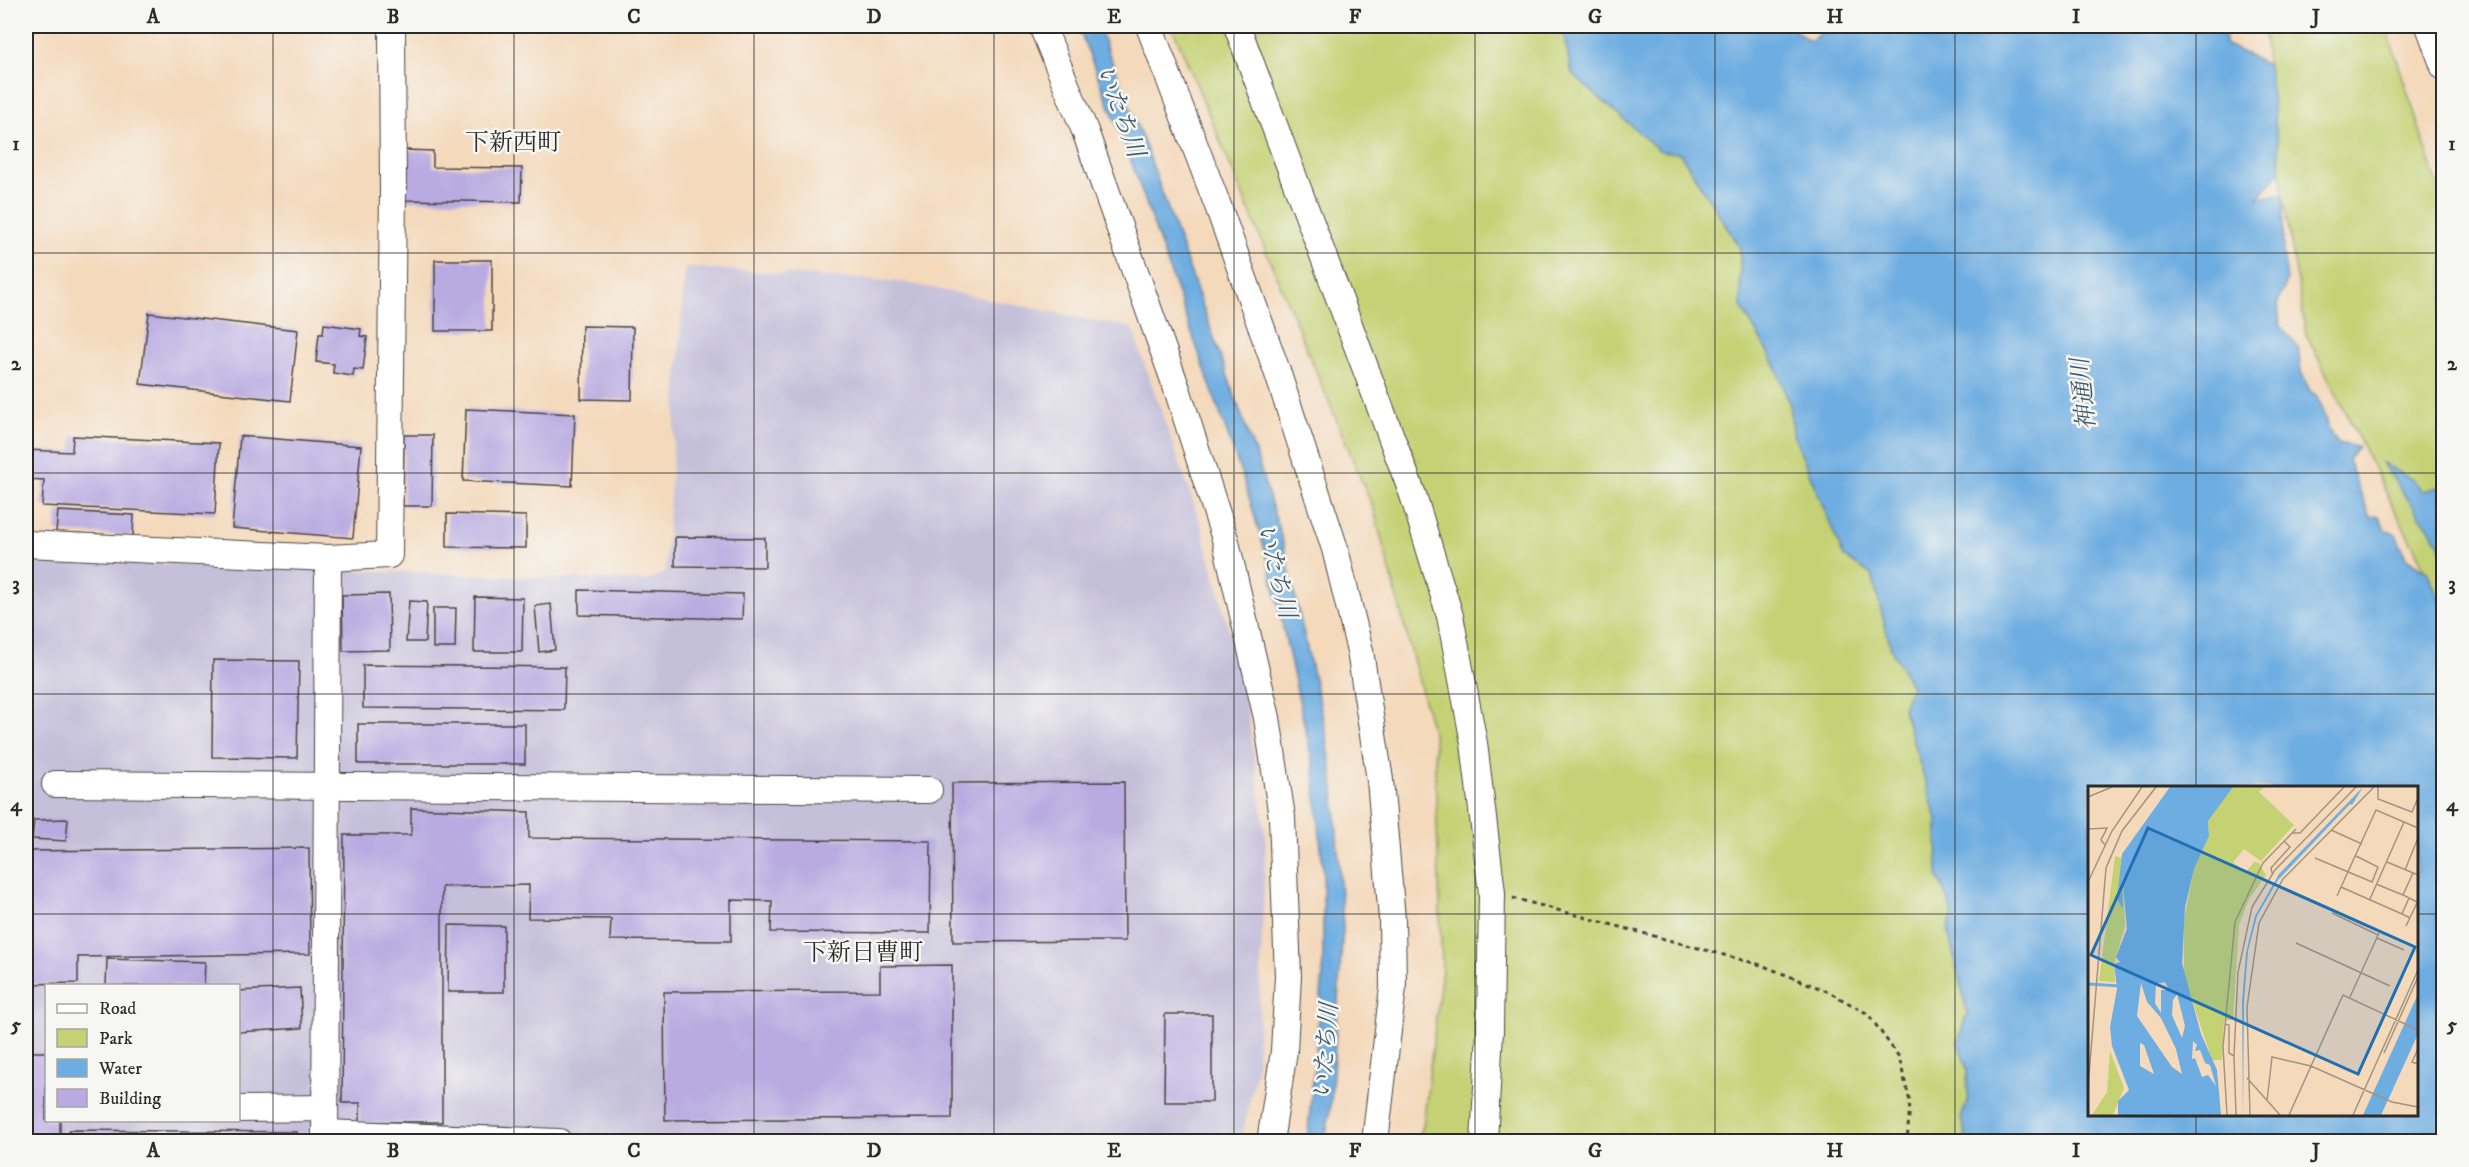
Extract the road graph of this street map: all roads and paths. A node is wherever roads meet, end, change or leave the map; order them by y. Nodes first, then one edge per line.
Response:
1 (392, 26) edge
2 (1042, 26) edge
3 (1149, 26) edge
4 (1237, 26) edge
5 (2429, 26) edge
6 (2444, 67) edge
7 (26, 544) edge
8 (328, 558) junction
9 (55, 784) dead end
10 (328, 786) junction
11 (929, 790) dead end
12 (1492, 892) junction
13 (240, 1109) edge
14 (325, 1128) edge
15 (560, 1142) edge
16 (1270, 1142) edge
17 (1375, 1142) edge
18 (1484, 1142) edge
19 (1907, 1142) edge

1 - 8 street
2 - 16 street
3 - 17 street
4 - 12 street
5 - 6 street
7 - 8 street
8 - 10 street
9 - 10 street
10 - 11 street
10 - 14 street
12 - 18 street
12 - 19 path
13 - 14 street
14 - 15 street

